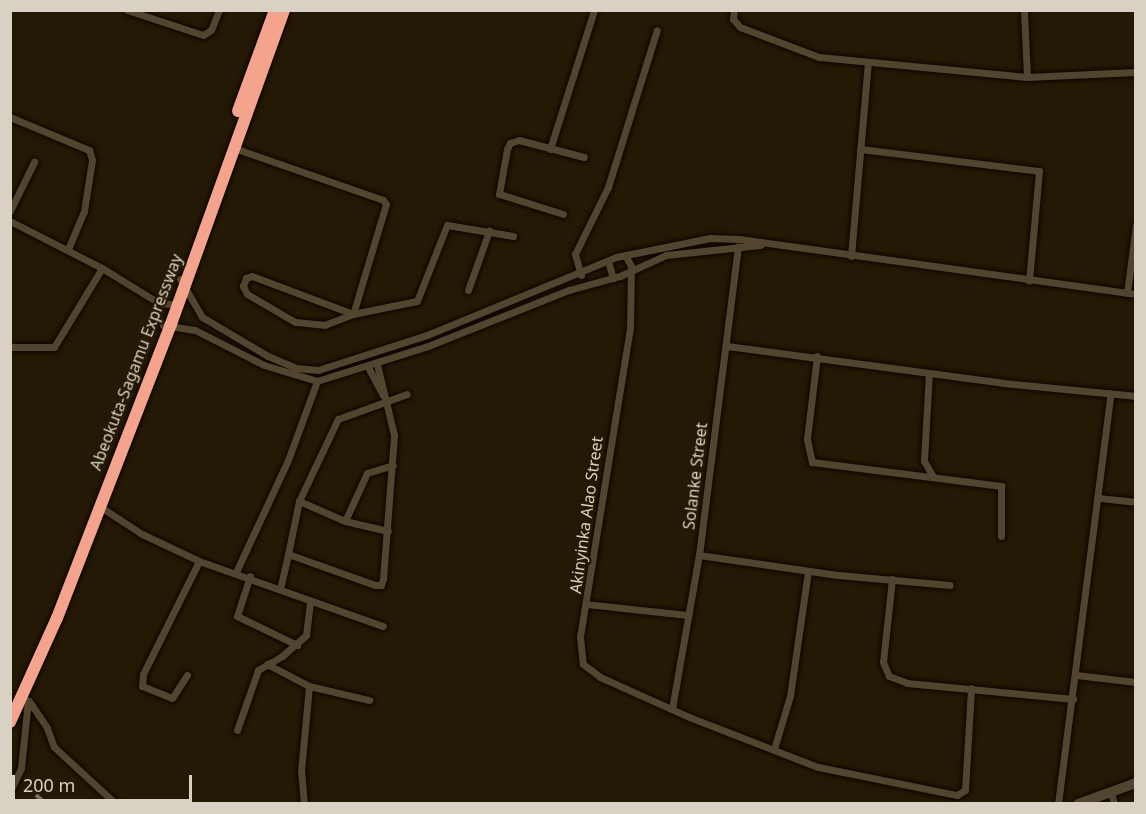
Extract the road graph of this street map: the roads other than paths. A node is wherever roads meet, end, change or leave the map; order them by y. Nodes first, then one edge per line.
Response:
1 (127, 10) edge
2 (219, 10) edge
3 (275, 10) edge
4 (284, 10) edge
5 (594, 10) edge
6 (734, 10) edge
7 (1024, 10) edge
8 (657, 30) dead end
9 (868, 63) junction
10 (1136, 72) edge
11 (1027, 77) junction
12 (10, 117) edge
13 (234, 148) junction
14 (550, 149) junction
15 (860, 149) junction
16 (584, 157) dead end
17 (34, 162) dead end
18 (10, 211) edge
19 (563, 214) dead end
20 (10, 221) edge
21 (1136, 225) edge
22 (489, 231) junction
23 (513, 236) dead end
24 (771, 244) junction
25 (738, 246) junction
26 (68, 249) junction
27 (625, 255) junction
28 (851, 255) junction
29 (608, 261) junction
30 (102, 268) junction
31 (630, 271) junction
32 (581, 275) junction
33 (614, 278) junction
34 (1029, 281) junction
35 (182, 283) junction
36 (468, 290) dead end
37 (1127, 293) junction
38 (1136, 294) edge
39 (171, 304) junction
40 (353, 314) junction
41 (202, 317) junction
42 (167, 324) junction
43 (195, 330) junction
44 (223, 331) junction
45 (218, 340) junction
46 (727, 346) junction
47 (10, 347) edge
48 (817, 356) junction
49 (377, 364) junction
50 (368, 367) junction
51 (929, 373) junction
52 (317, 381) junction
53 (1111, 393) junction
54 (407, 394) dead end
55 (1136, 396) edge
56 (384, 398) junction
57 (393, 465) junction
58 (932, 475) junction
59 (1099, 498) junction
60 (299, 501) junction
61 (1136, 502) edge
62 (99, 506) junction
63 (345, 521) junction
64 (388, 531) junction
65 (1000, 536) dead end
66 (288, 554) junction
67 (699, 555) junction
68 (199, 561) junction
69 (808, 571) junction
70 (236, 572) junction
71 (250, 576) junction
72 (892, 579) junction
73 (950, 585) dead end
74 (280, 589) junction
75 (310, 600) junction
76 (586, 604) junction
77 (688, 615) junction
78 (383, 626) dead end
79 (297, 645) junction
80 (267, 664) junction
81 (187, 675) dead end
82 (1077, 675) junction
83 (1136, 682) edge
84 (309, 686) junction
85 (971, 688) junction
86 (26, 691) junction
87 (1073, 699) junction
88 (369, 700) dead end
89 (10, 706) edge
90 (672, 709) junction
91 (10, 722) edge
92 (237, 730) dead end
93 (774, 749) junction
94 (1136, 783) edge
95 (10, 791) edge
96 (1111, 792) junction
97 (116, 804) edge
98 (304, 804) edge
99 (1058, 804) edge
100 (1078, 804) edge
101 (1114, 804) edge

1 - 2 street
3 - 35 highway, Abeokuta-Sagamu Expressway
4 - 13 highway, Abeokuta-Sagamu Expressway
5 - 14 street
6 - 9 street
7 - 11 street
8 - 32 street
9 - 11 street
9 - 15 street
10 - 11 street
12 - 26 street
13 - 35 highway, Abeokuta-Sagamu Expressway
13 - 40 street
14 - 16 street
14 - 19 street
15 - 28 street
15 - 34 street
17 - 18 street
20 - 26 street
21 - 37 street
22 - 23 street
22 - 36 street
22 - 40 street
24 - 25 street
24 - 27 street
24 - 28 street
25 - 31 street
25 - 46 street, Solanke Street
26 - 30 street
27 - 29 street
27 - 31 street, Akinyinka Alao Street
28 - 34 street
29 - 32 street
29 - 33 street
30 - 39 street
30 - 47 street
31 - 33 street
31 - 76 street, Akinyinka Alao Street
32 - 44 street
33 - 49 street
34 - 37 street
35 - 39 highway, Abeokuta-Sagamu Expressway
35 - 41 street
35 - 42 highway, Abeokuta-Sagamu Expressway
37 - 38 street
39 - 42 highway, Abeokuta-Sagamu Expressway
40 - 40 street
41 - 43 street
41 - 44 street
42 - 43 street
42 - 62 highway, Abeokuta-Sagamu Expressway
42 - 86 highway, Abeokuta-Sagamu Expressway
43 - 45 street
44 - 45 street
45 - 52 street
46 - 48 street
46 - 67 street, Solanke Street
48 - 51 street
48 - 58 street
49 - 50 street
49 - 56 street
50 - 52 street
50 - 56 street
51 - 53 street
51 - 58 street
52 - 70 street
53 - 55 street
53 - 59 street
54 - 56 street
56 - 57 street
56 - 60 street
57 - 63 street
57 - 64 street
58 - 65 street
59 - 61 street
59 - 82 street
60 - 63 street
60 - 66 street
62 - 68 street
62 - 86 highway, Abeokuta-Sagamu Expressway
63 - 64 street
64 - 66 street
66 - 74 street
67 - 69 street
67 - 77 street, Solanke Street
68 - 70 street
68 - 81 street
69 - 72 street
69 - 93 street
70 - 71 street
71 - 74 street
71 - 79 street
72 - 73 street
72 - 85 street
74 - 75 street
75 - 78 street
75 - 79 street
76 - 77 street
76 - 90 street, Akinyinka Alao Street
77 - 90 street, Solanke Street
79 - 80 street
80 - 84 street
80 - 92 street
82 - 83 street
82 - 87 street
84 - 88 street
84 - 98 street
85 - 87 street
85 - 93 street
86 - 89 highway, Abeokuta-Sagamu Expressway
86 - 91 highway, Abeokuta-Sagamu Expressway
86 - 95 street
86 - 97 street
87 - 99 street
90 - 93 street
94 - 96 street
96 - 100 street
96 - 101 street

